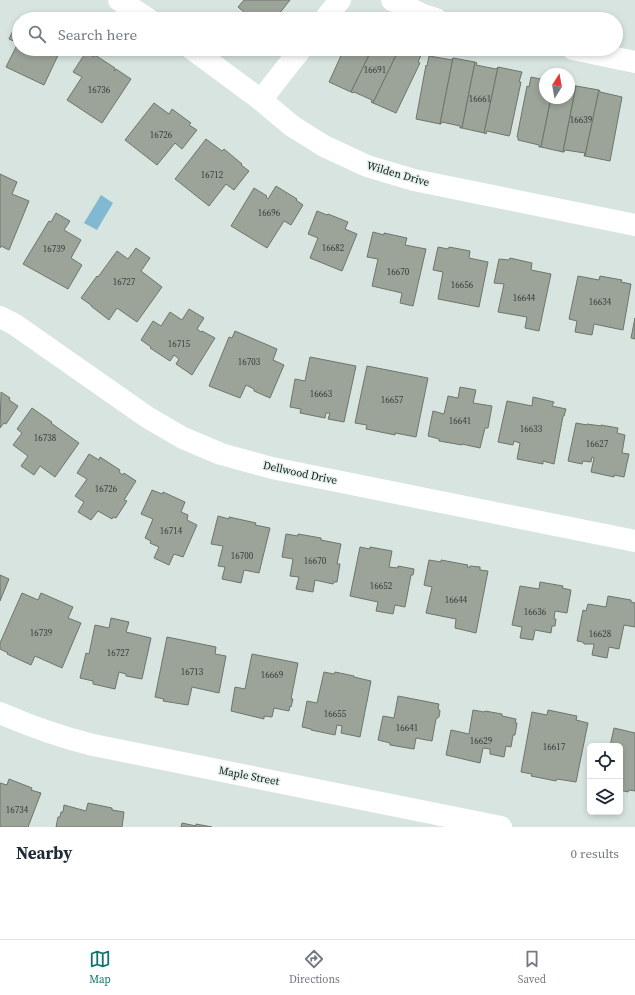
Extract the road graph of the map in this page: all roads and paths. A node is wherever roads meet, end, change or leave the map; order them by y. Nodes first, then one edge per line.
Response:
1 (119, 0) edge
2 (340, 0) edge
3 (392, 0) edge
4 (137, 12) edge
5 (331, 12) edge
6 (417, 12) edge
7 (201, 56) edge
8 (296, 56) edge
9 (606, 56) edge
10 (635, 62) edge
11 (261, 100) junction
12 (635, 225) edge
13 (0, 317) edge
14 (635, 541) edge
15 (0, 713) edge
16 (501, 827) edge

1 - 4 street
2 - 5 street
3 - 6 street
7 - 11 street, Wilden Drive
8 - 11 street
9 - 10 street
11 - 12 street, Wilden Drive
13 - 14 street, Dellwood Drive
15 - 16 street, Maple Street

